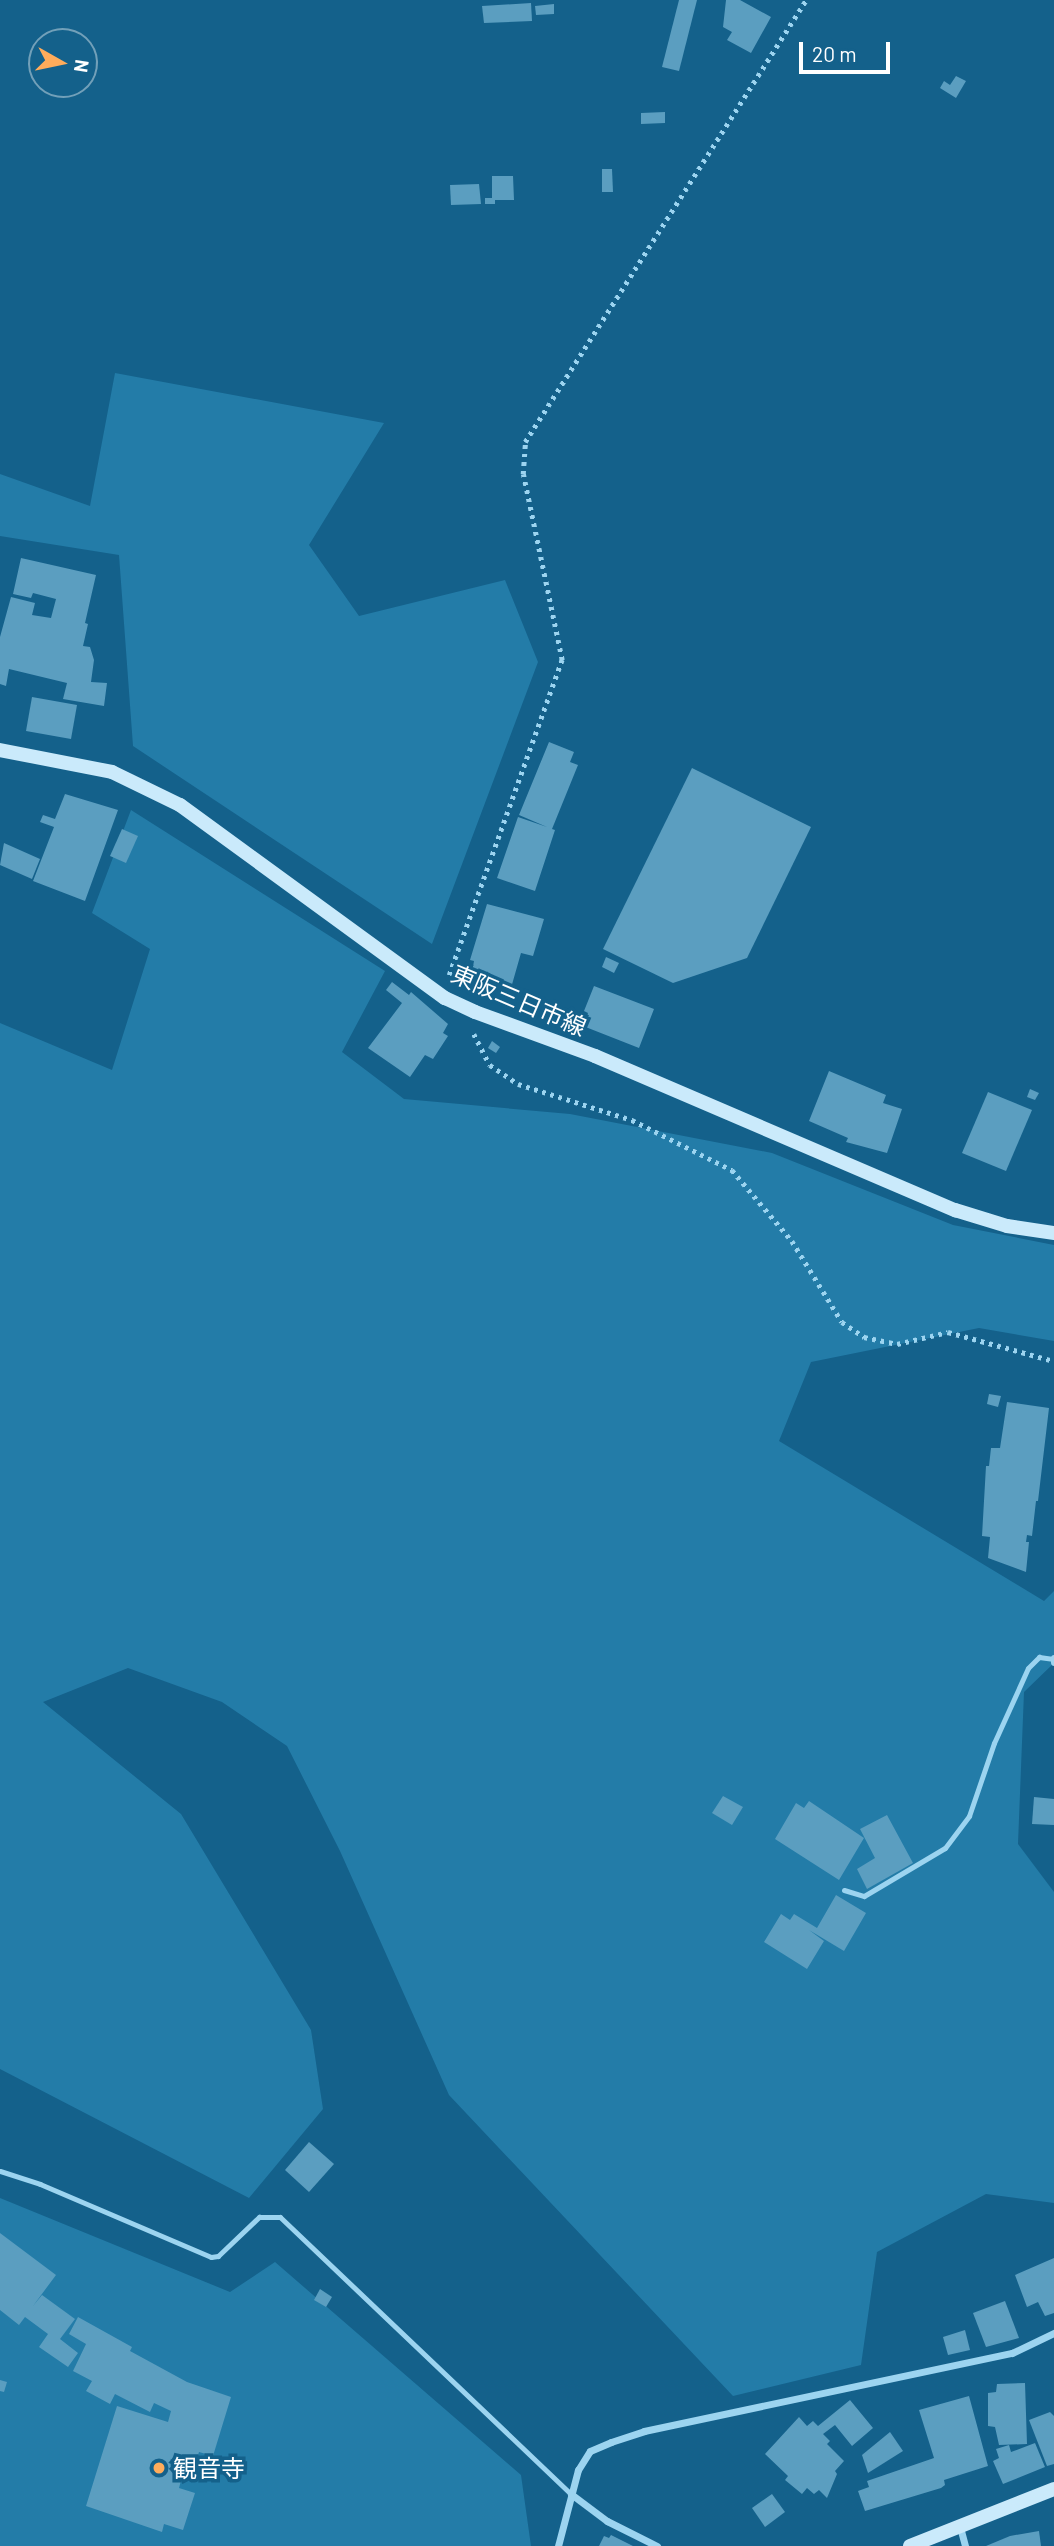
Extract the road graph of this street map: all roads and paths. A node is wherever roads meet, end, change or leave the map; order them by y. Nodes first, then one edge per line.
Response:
1 (806, 0) edge
2 (0, 750) edge
3 (445, 998) junction
4 (475, 1012) junction
5 (1054, 1233) edge
6 (1054, 1361) edge
7 (1054, 1660) edge
8 (844, 1890) dead end
9 (0, 2171) edge
10 (1054, 2333) edge
11 (1054, 2489) edge
12 (571, 2494) junction
13 (960, 2526) junction
14 (558, 2546) edge
15 (657, 2546) edge
16 (910, 2546) edge
17 (965, 2546) edge

1 - 3 path
2 - 3 main road, 東阪三日市線
3 - 4 main road, 東阪三日市線
4 - 5 main road, 東阪三日市線
4 - 6 path
7 - 8 lane
9 - 12 lane
10 - 12 street
11 - 13 main road
12 - 14 street
12 - 15 street
13 - 16 main road
13 - 17 street

